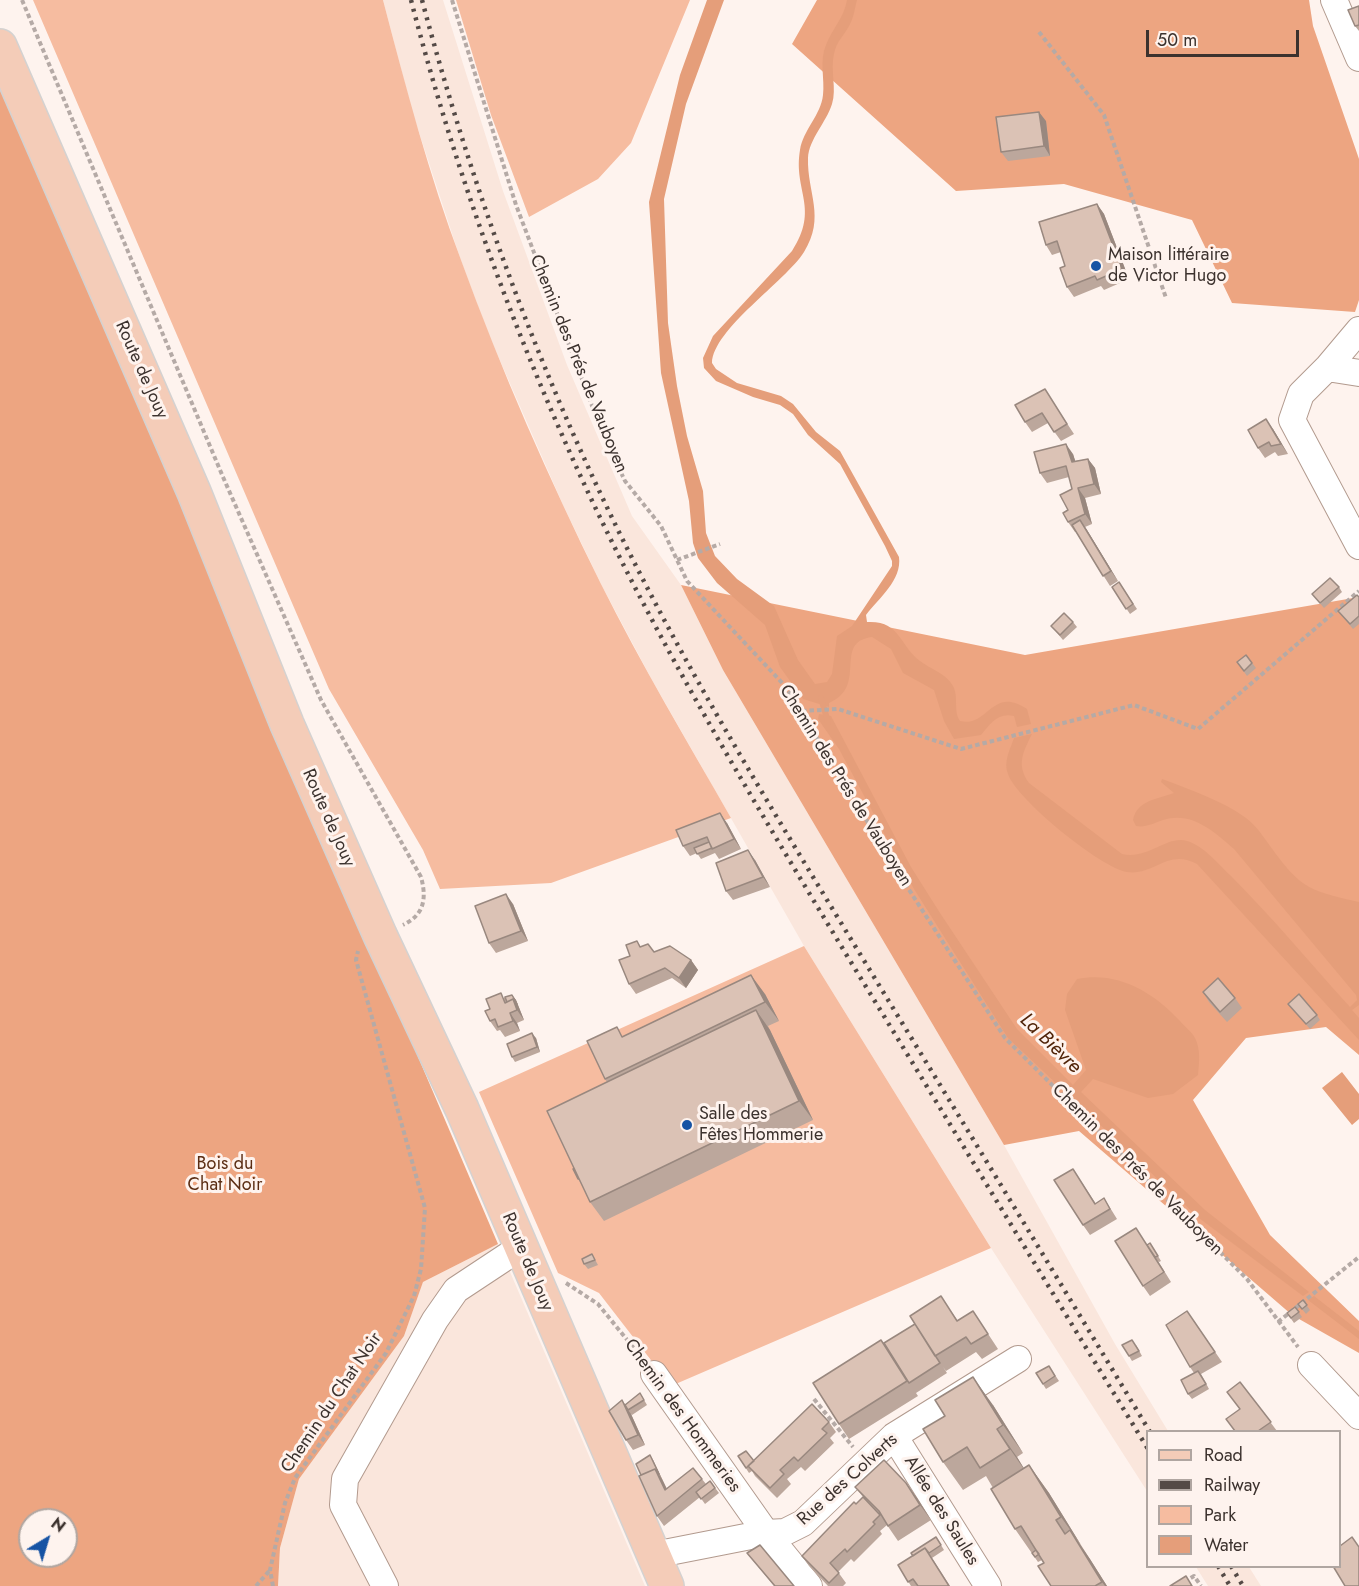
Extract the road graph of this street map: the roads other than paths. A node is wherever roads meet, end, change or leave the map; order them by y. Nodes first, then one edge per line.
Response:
1 (1334, 0) edge
2 (0, 46) edge
3 (1359, 58) edge
4 (1359, 330) edge
5 (1327, 368) junction
6 (1359, 373) edge
7 (1359, 546) edge
8 (521, 1247) junction
9 (1018, 1359) dead end
10 (1311, 1365) road end
11 (654, 1374) road end
12 (1359, 1416) edge
13 (894, 1436) junction
14 (766, 1533) junction
15 (654, 1555) junction
16 (385, 1586) edge
17 (667, 1586) edge
18 (809, 1586) edge
19 (988, 1586) edge

1 - 3 street
2 - 8 main road, Route de Jouy
4 - 5 street
5 - 6 street
5 - 7 street
8 - 15 main road, Route de Jouy
8 - 16 street
9 - 13 street, Rue des Colverts
10 - 12 street
11 - 14 street, Chemin des Hommeries
13 - 14 street, Rue des Colverts
13 - 19 street, Allée des Saules
14 - 15 street, Rue des Colverts
14 - 18 street, Chemin des Hommeries
15 - 17 main road, Route de Jouy

